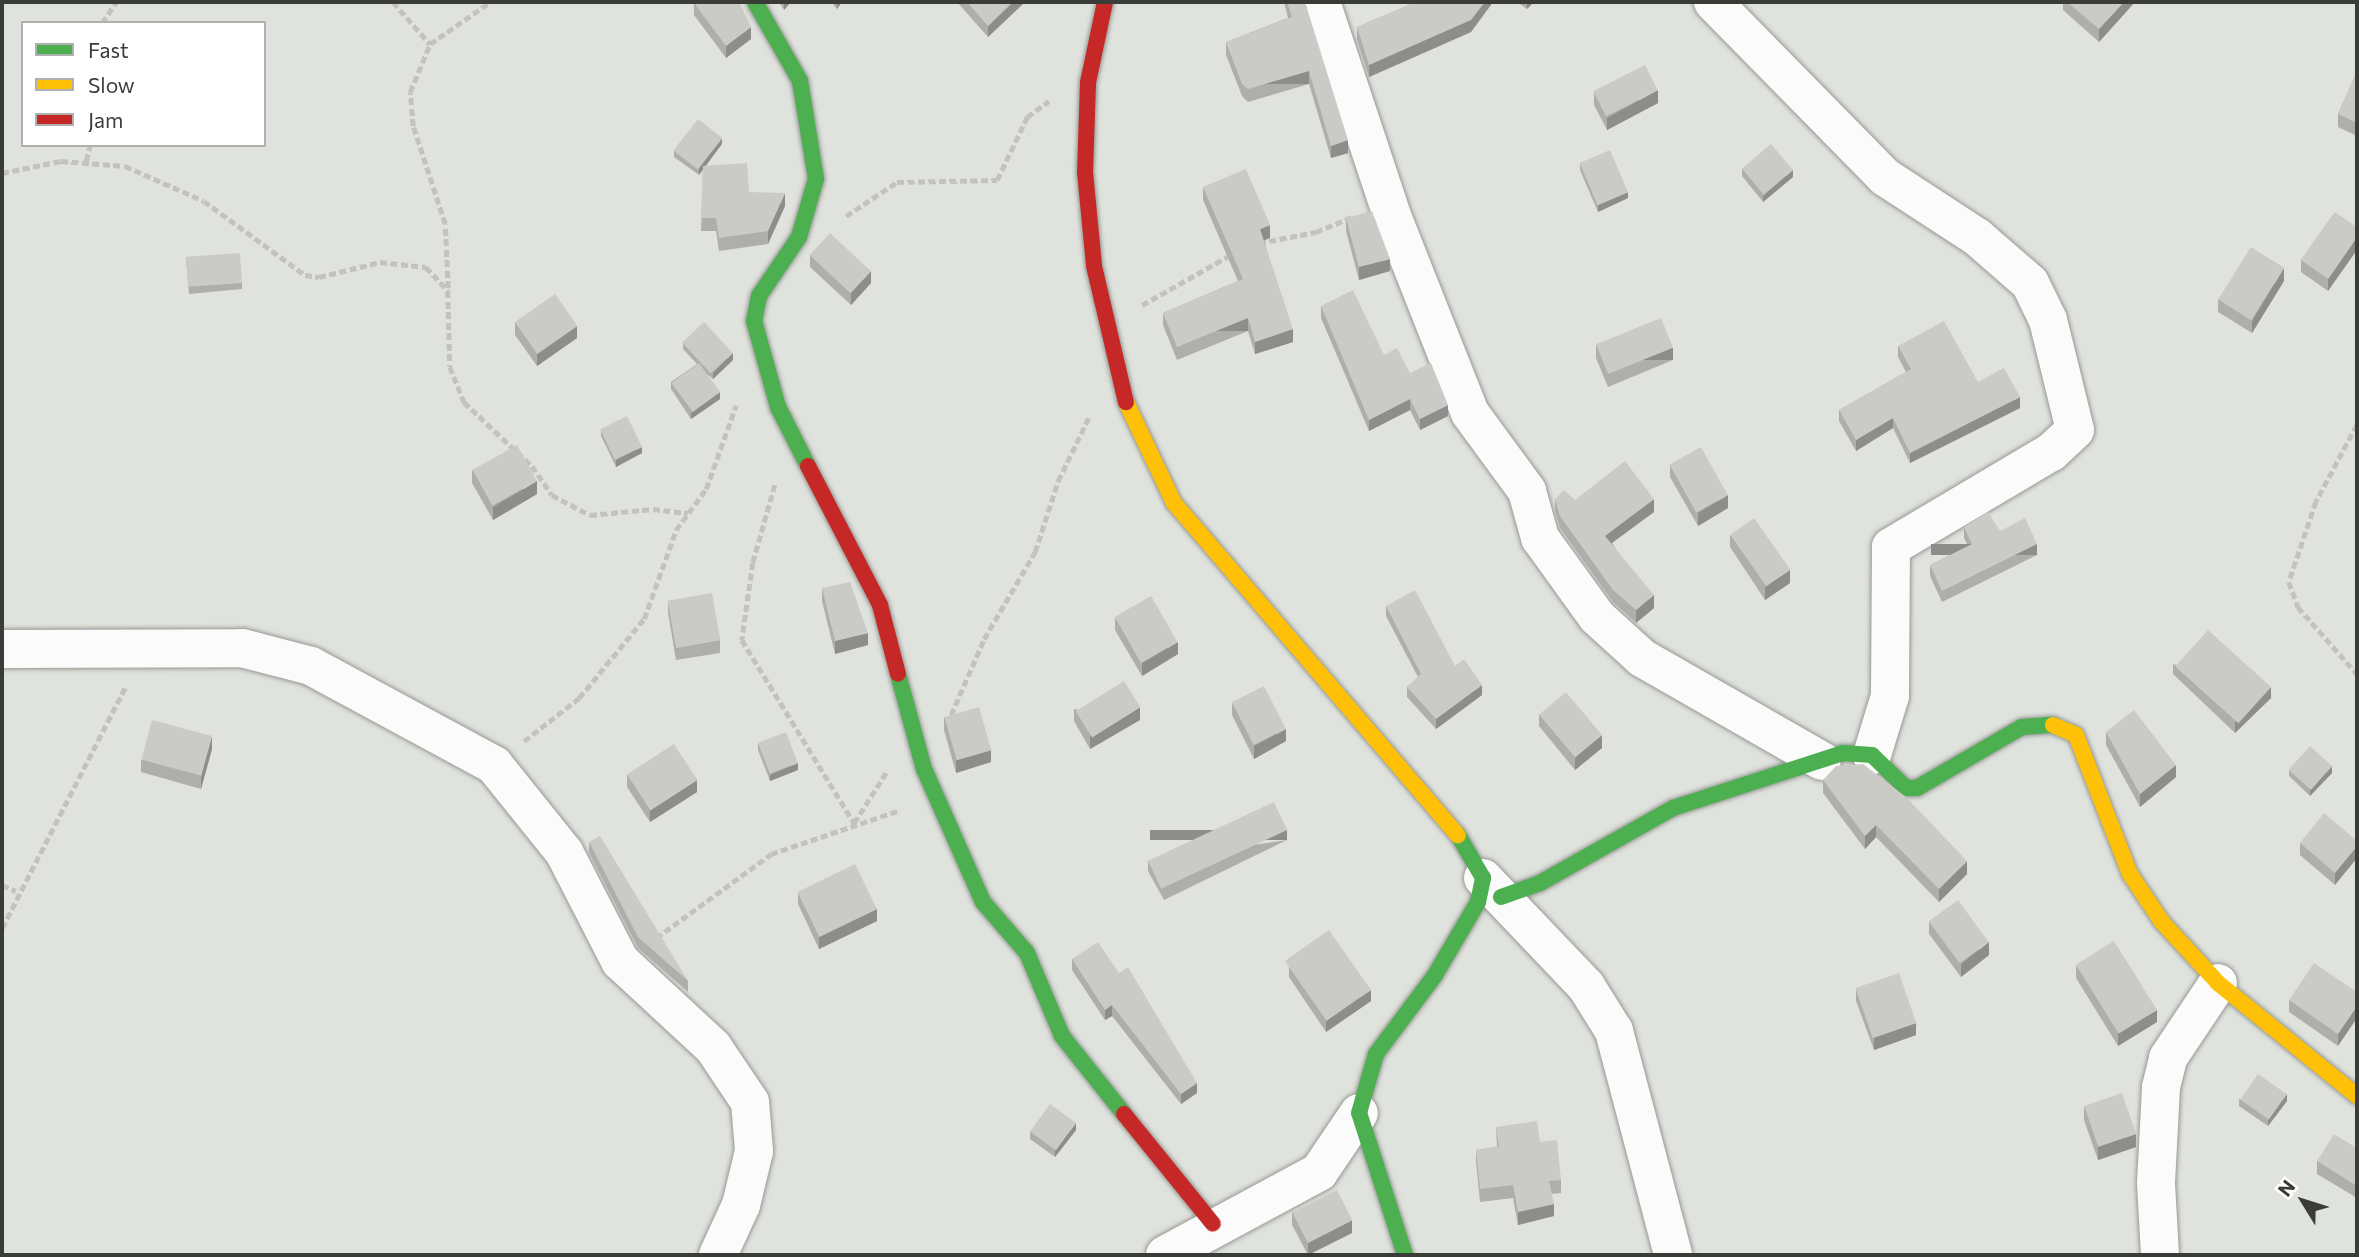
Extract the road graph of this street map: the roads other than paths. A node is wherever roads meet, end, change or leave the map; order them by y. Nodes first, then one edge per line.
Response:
1 (755, 2) edge
2 (1105, 2) edge
3 (1321, 2) edge
4 (1713, 2) edge
5 (2, 649) edge
6 (1872, 755) junction
7 (1822, 761) junction
8 (1492, 887) junction
9 (2218, 984) junction
10 (2357, 1096) edge
11 (1359, 1113) junction
12 (1213, 1224) junction
13 (718, 1255) edge
14 (1164, 1255) edge
15 (1405, 1255) edge
16 (1673, 1255) edge
17 (2161, 1255) edge

1 - 12 street
2 - 8 street
3 - 7 street
4 - 6 street
5 - 13 street
6 - 7 street
6 - 9 street
7 - 8 street
8 - 11 street
8 - 16 street
9 - 10 street
9 - 17 street
11 - 12 street
11 - 15 street
12 - 14 street

